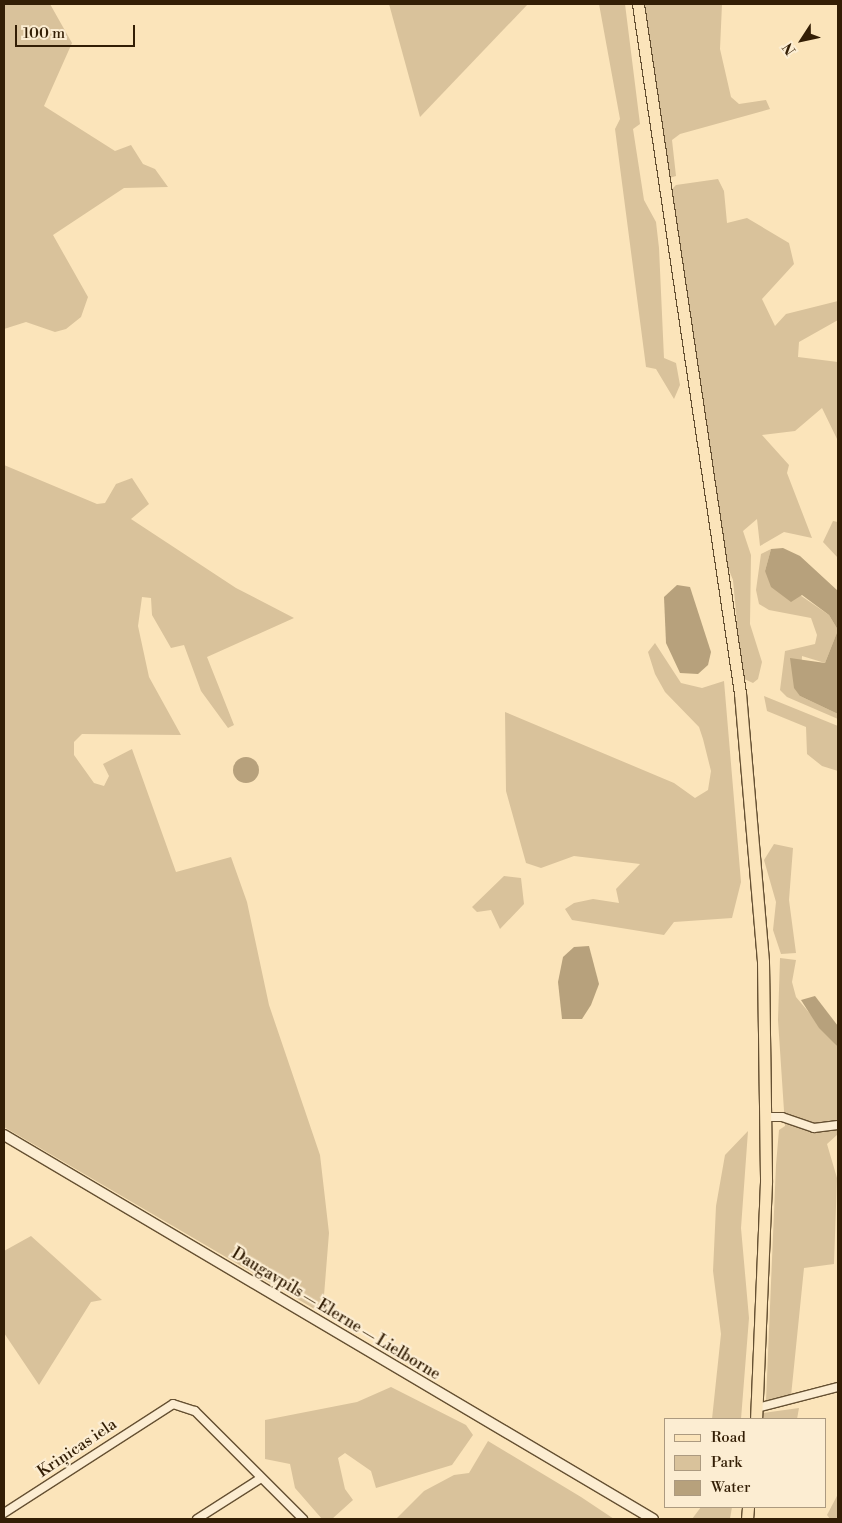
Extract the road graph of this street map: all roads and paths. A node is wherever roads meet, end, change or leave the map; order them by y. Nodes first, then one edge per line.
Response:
1 (638, 4) edge
2 (766, 1117) junction
3 (838, 1125) edge
4 (4, 1135) edge
5 (838, 1387) edge
6 (757, 1414) edge
7 (261, 1478) junction
8 (4, 1513) edge
9 (197, 1519) edge
10 (303, 1519) edge
11 (653, 1519) edge

1 - 2 main road
2 - 3 street
2 - 6 main road
4 - 11 main road, Daugavpils — Elerne — Lielborne
5 - 6 street
7 - 8 street, Kriņicas iela
7 - 9 street
7 - 10 street

